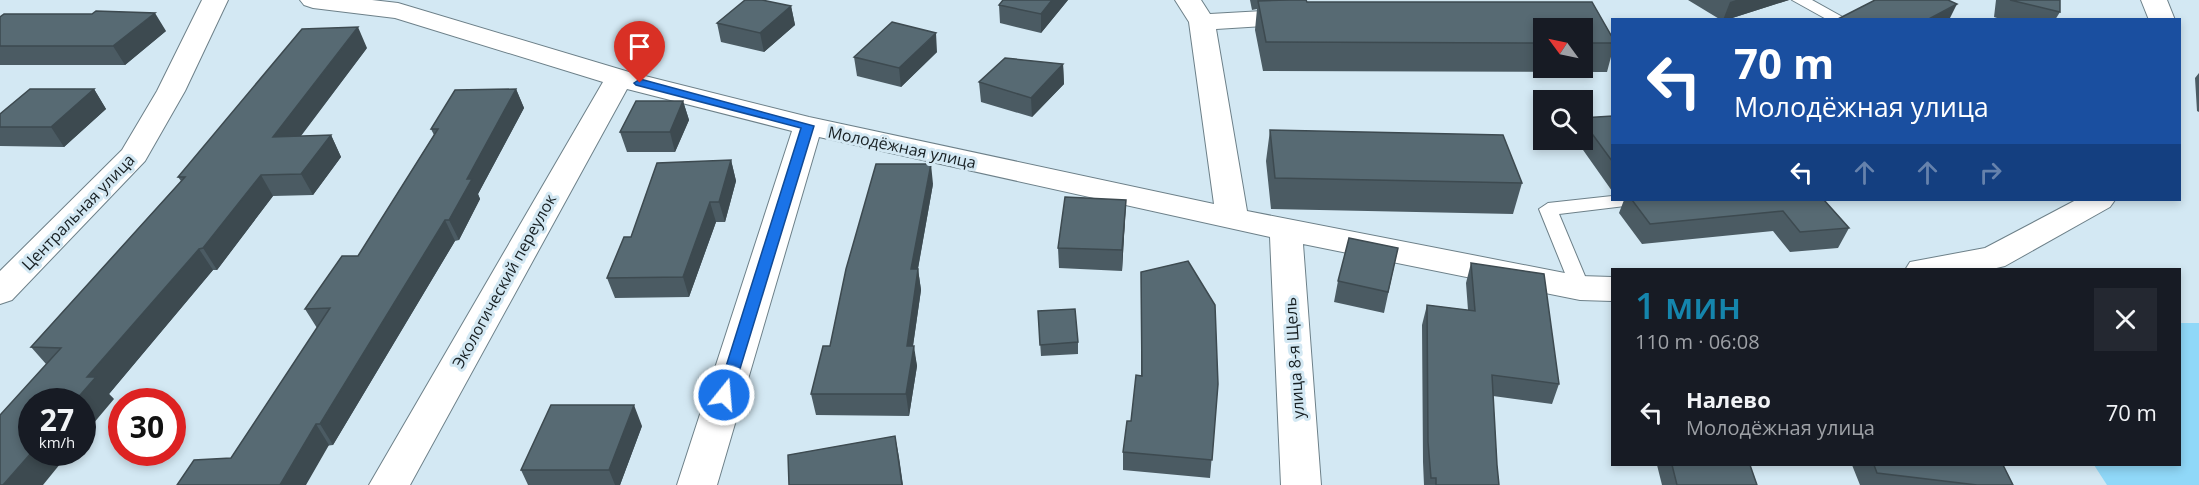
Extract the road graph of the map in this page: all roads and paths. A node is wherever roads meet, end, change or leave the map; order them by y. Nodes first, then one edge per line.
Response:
1 (215, 0) edge
2 (313, 0) edge
3 (1800, 0) edge
4 (2154, 0) edge
5 (1195, 11) edge
6 (1324, 16) edge
7 (1837, 18) edge
8 (2161, 18) edge
9 (619, 78) junction
10 (808, 126) junction
11 (1616, 201) edge
12 (2097, 201) edge
13 (1232, 219) junction
14 (1286, 230) junction
15 (1934, 268) edge
16 (1596, 288) edge
17 (0, 292) edge
18 (389, 485) edge
19 (697, 485) edge
20 (1301, 485) edge

1 - 17 street, Центральная улица
2 - 9 street, Молодёжная улица
3 - 7 lane
4 - 8 street
5 - 6 street
5 - 13 street
9 - 10 street, Молодёжная улица
9 - 18 street, Экологический переулок
10 - 13 street, Молодёжная улица
10 - 19 street
11 - 16 lane
12 - 15 street
13 - 14 street, Молодёжная улица
14 - 16 street, Молодёжная улица
14 - 20 street, улица 8-я Щель

